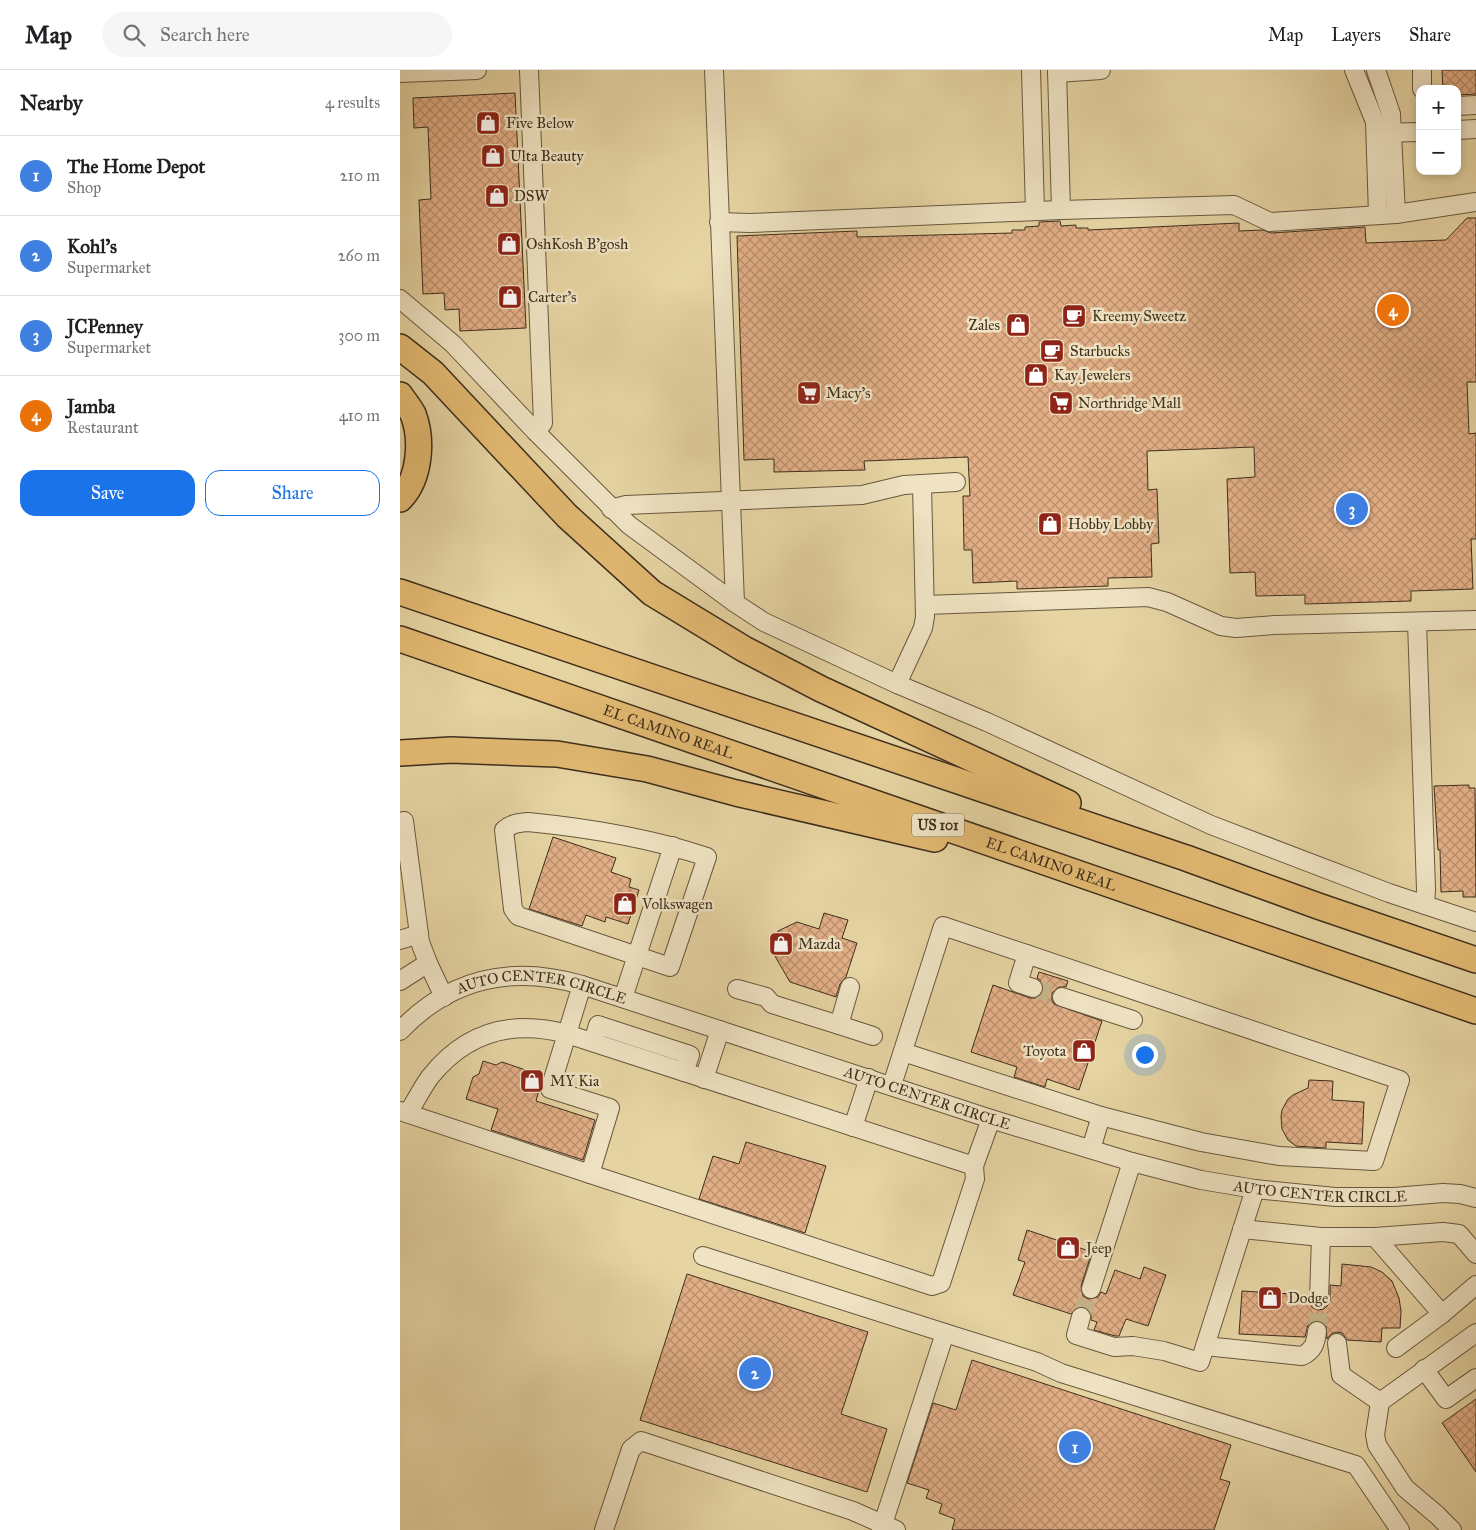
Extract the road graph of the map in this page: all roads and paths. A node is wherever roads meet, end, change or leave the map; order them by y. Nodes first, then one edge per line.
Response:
1 (477, 70) edge
2 (529, 70) edge
3 (714, 70) edge
4 (1031, 70) edge
5 (1037, 70) edge
6 (1101, 70) edge
7 (1354, 70) edge
8 (1376, 70) edge
9 (1422, 70) edge
10 (1057, 72) edge
11 (400, 73) edge
12 (1422, 85) edge
13 (1476, 105) edge
14 (1461, 106) edge
15 (1476, 129) edge
16 (1461, 130) edge
17 (1416, 132) edge
18 (1384, 133) junction
19 (1476, 202) edge
20 (1061, 210) junction
21 (1035, 211) junction
22 (1378, 214) junction
23 (1396, 214) junction
24 (719, 222) junction
25 (400, 299) edge
26 (400, 347) edge
27 (400, 395) edge
28 (536, 432) junction
29 (956, 482) dead end
30 (922, 484) junction
31 (400, 500) edge
32 (730, 500) junction
33 (611, 508) junction
34 (400, 592) edge
35 (735, 603) junction
36 (925, 605) junction
37 (1476, 620) edge
38 (1417, 622) junction
39 (400, 640) edge
40 (897, 684) junction
41 (400, 753) edge
42 (400, 822) edge
43 (673, 846) junction
44 (404, 854) edge
45 (1186, 858) junction
46 (1068, 870) junction
47 (1425, 905) junction
48 (1476, 922) edge
49 (419, 934) junction
50 (400, 940) edge
51 (1027, 954) junction
52 (637, 956) junction
53 (1476, 960) edge
54 (428, 963) junction
55 (400, 981) edge
56 (582, 985) junction
57 (850, 988) dead end
58 (1033, 988) tunnel mouth
59 (737, 989) dead end
60 (444, 996) junction
61 (1062, 997) tunnel mouth
62 (623, 998) junction
63 (1476, 1011) edge
64 (1133, 1020) dead end
65 (838, 1025) junction
66 (720, 1030) junction
67 (400, 1031) edge
68 (567, 1034) junction
69 (874, 1036) dead end
70 (902, 1052) junction
71 (869, 1078) junction
72 (704, 1079) junction
73 (892, 1086) junction
74 (404, 1112) edge
75 (1101, 1116) junction
76 (991, 1118) junction
77 (853, 1127) junction
78 (1090, 1149) junction
79 (1132, 1162) junction
80 (974, 1166) junction
81 (590, 1174) junction
82 (1254, 1188) junction
83 (1476, 1198) edge
84 (1242, 1229) junction
85 (1321, 1237) junction
86 (1375, 1237) junction
87 (1476, 1254) edge
88 (703, 1256) dead end
89 (1476, 1285) edge
90 (1091, 1289) tunnel mouth
91 (1319, 1299) tunnel mouth
92 (1442, 1314) junction
93 (1081, 1317) tunnel mouth
94 (1317, 1331) tunnel mouth
95 (945, 1333) junction
96 (1476, 1333) edge
97 (1337, 1343) dead end
98 (1205, 1346) junction
99 (1396, 1348) dead end
100 (1424, 1369) junction
101 (1476, 1378) edge
102 (1380, 1402) junction
103 (887, 1528) edge
104 (604, 1530) edge
105 (1400, 1530) edge
106 (1452, 1530) edge

1 - 11 street
2 - 28 street
3 - 24 street
4 - 5 street
4 - 21 street
6 - 10 street
7 - 18 street
8 - 18 street
9 - 12 street
10 - 20 street
13 - 14 street
15 - 16 street
17 - 18 street
18 - 22 street
18 - 23 street
19 - 23 street
20 - 21 street
20 - 22 street
21 - 24 street
22 - 23 street
24 - 32 street
25 - 28 street
26 - 45 highway
27 - 31 highway
28 - 33 street
29 - 30 street
30 - 32 street
30 - 36 street
32 - 33 street
32 - 35 street
33 - 35 street
34 - 45 highway
35 - 40 street
36 - 38 street
36 - 40 street
37 - 38 street
38 - 47 street
39 - 46 highway, EL CAMINO REAL / US 101
40 - 47 street
41 - 46 highway
42 - 44 street
43 - 52 street
43 - 52 street
43 - 52 street
44 - 49 street
45 - 53 highway
46 - 63 highway, EL CAMINO REAL / US 101
47 - 48 street
49 - 50 street
49 - 54 street
51 - 58 street
51 - 70 street
51 - 75 street
52 - 62 street
54 - 55 street
54 - 60 street
56 - 60 street, AUTO CENTER CIRCLE
56 - 62 street, AUTO CENTER CIRCLE
56 - 68 street
57 - 65 street
59 - 65 street
60 - 67 street, AUTO CENTER CIRCLE
61 - 64 street
62 - 66 street, AUTO CENTER CIRCLE
65 - 69 street
66 - 71 street, AUTO CENTER CIRCLE
66 - 72 street
68 - 72 street
68 - 74 street
68 - 81 street
70 - 73 street
70 - 75 street
71 - 73 street, AUTO CENTER CIRCLE
71 - 77 street
72 - 77 street
73 - 76 street, AUTO CENTER CIRCLE
74 - 81 street
75 - 78 street
76 - 78 street, AUTO CENTER CIRCLE
76 - 80 street
77 - 80 street
78 - 79 street, AUTO CENTER CIRCLE
79 - 82 street, AUTO CENTER CIRCLE
79 - 90 street
80 - 81 street
82 - 83 street, AUTO CENTER CIRCLE
82 - 84 street
84 - 85 street
84 - 98 street
85 - 86 street
85 - 91 street
86 - 87 street
86 - 92 street
88 - 95 street
89 - 92 street
92 - 99 street
93 - 98 street
94 - 98 street
95 - 103 street
95 - 105 street
96 - 100 street
97 - 102 street
100 - 101 street
100 - 102 street
102 - 106 street
103 - 104 street

